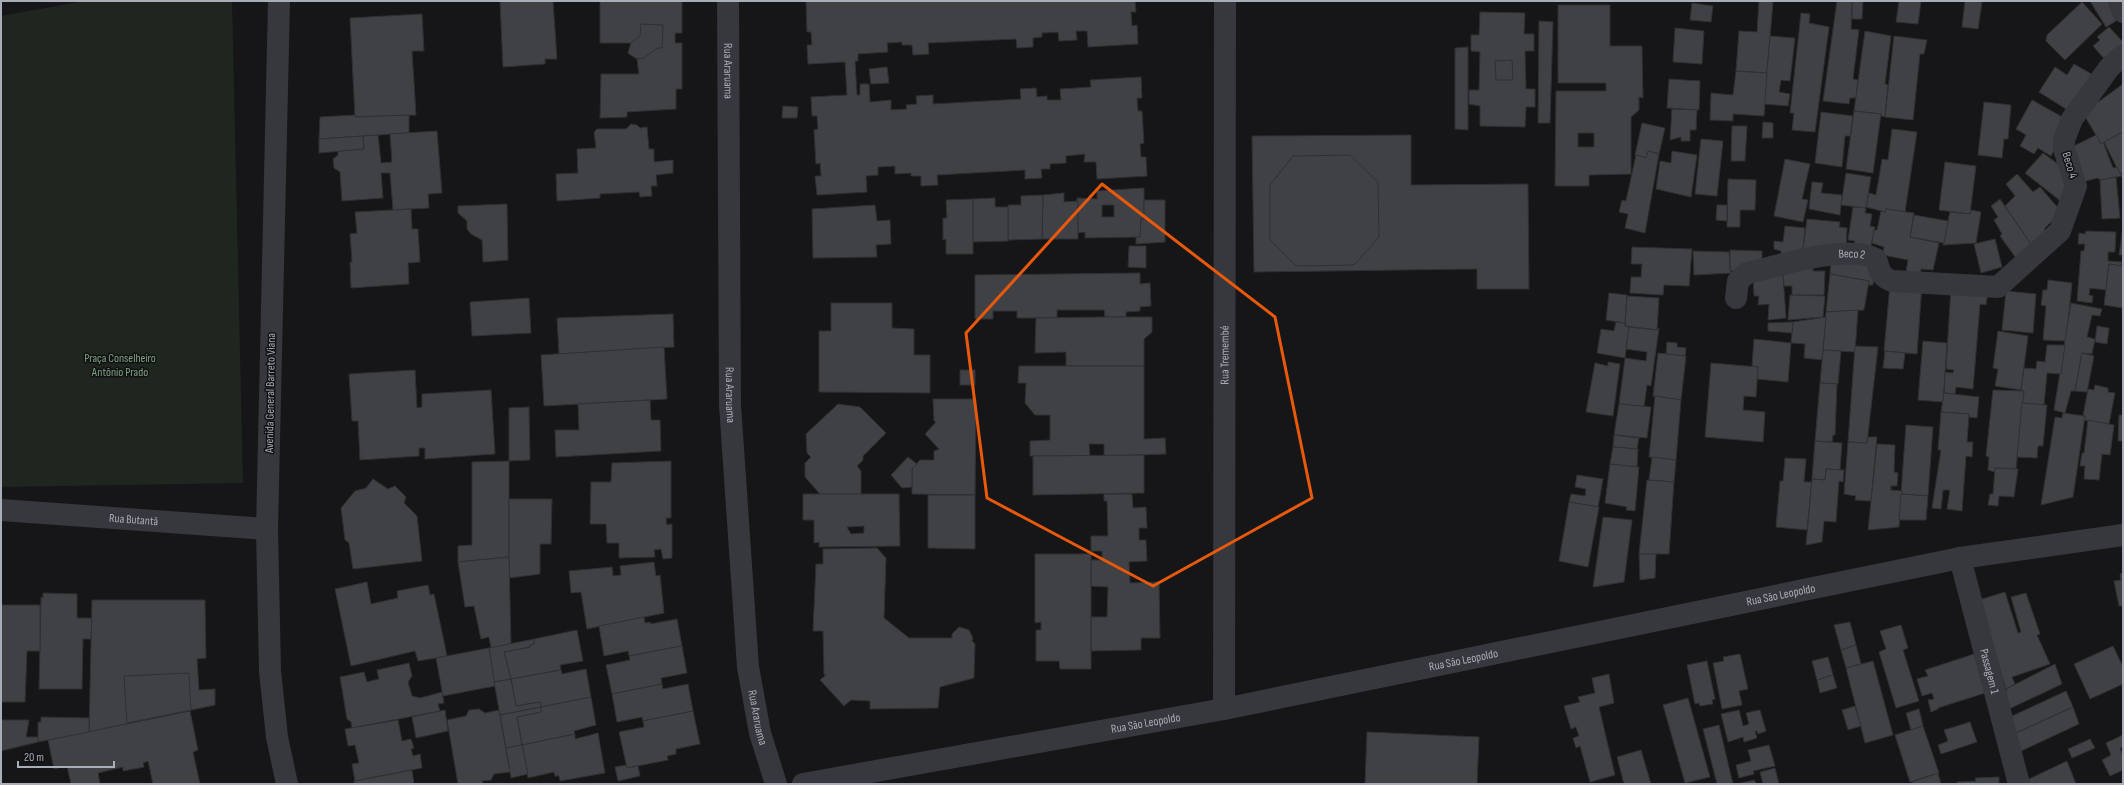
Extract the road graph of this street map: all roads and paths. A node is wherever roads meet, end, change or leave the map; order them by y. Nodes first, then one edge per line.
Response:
1 (279, 1) edge
2 (728, 1) edge
3 (1225, 1) edge
4 (2119, 1) edge
5 (2123, 12) edge
6 (2123, 55) edge
7 (1998, 288) joint
8 (1736, 298) dead end
9 (1, 510) edge
10 (266, 528) junction
11 (2123, 535) edge
12 (1960, 558) junction
13 (1224, 709) junction
14 (287, 784) edge
15 (776, 784) edge
16 (803, 784) edge
17 (2019, 784) edge

1 - 10 street, Avenida General Barreto Viana
2 - 15 street, Rua Araruama
3 - 13 street, Rua Tremembé
4 - 5 street
6 - 7 street, Beco 4
7 - 8 street, Beco 2
9 - 10 street, Rua Butantã
10 - 14 street, Avenida General Barreto Viana
11 - 12 street, Rua São Leopoldo
12 - 13 street, Rua São Leopoldo
12 - 17 street, Passagem 1
13 - 16 street, Rua São Leopoldo

